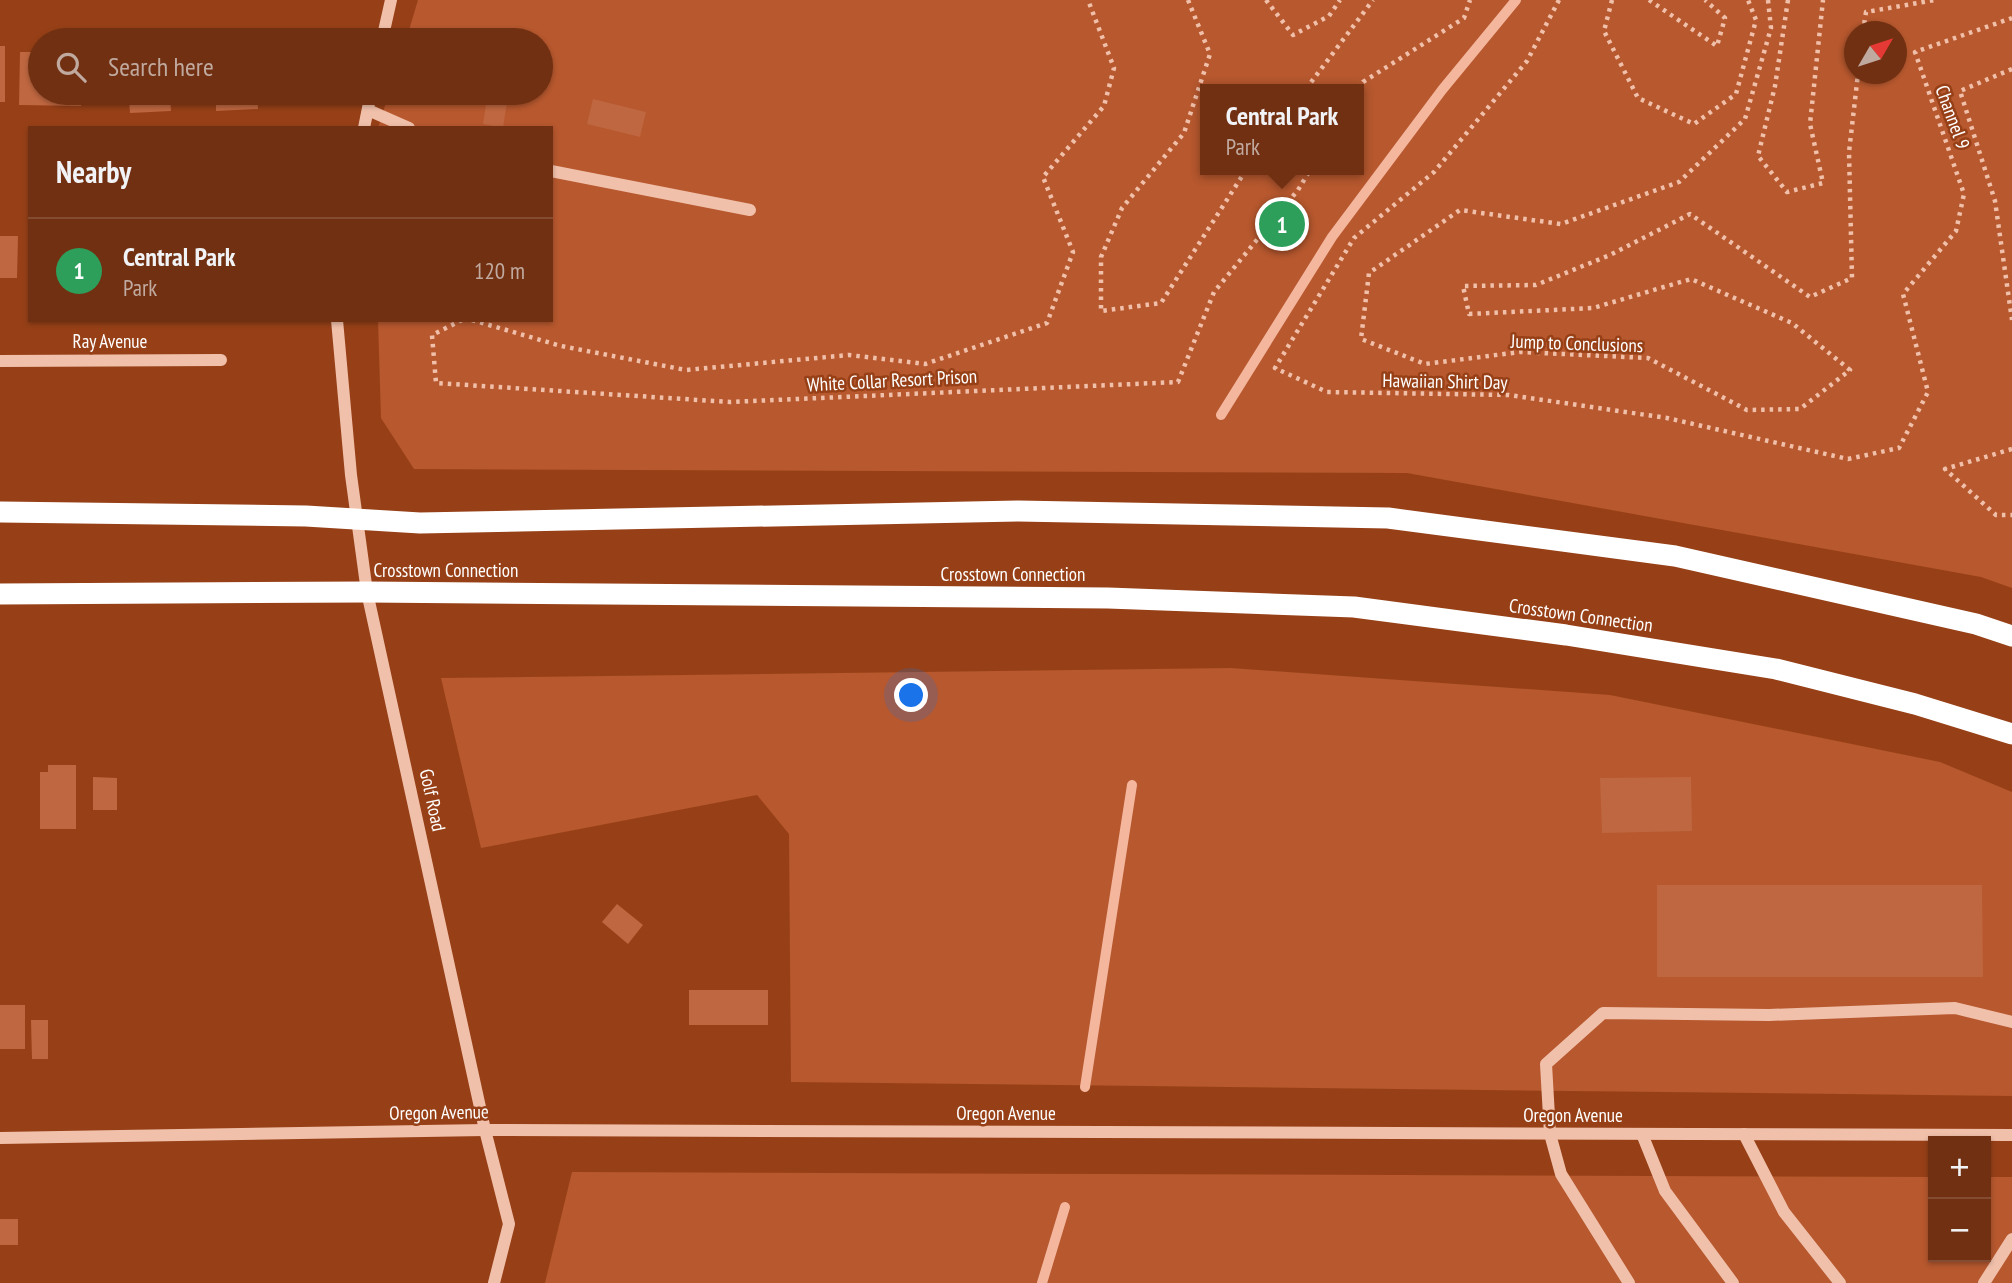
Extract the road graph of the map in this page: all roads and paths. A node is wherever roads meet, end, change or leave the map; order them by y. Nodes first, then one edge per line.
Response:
1 (391, 0) edge
2 (1088, 0) edge
3 (1188, 0) edge
4 (1266, 0) edge
5 (1340, 0) edge
6 (1373, 0) edge
7 (1470, 0) edge
8 (1559, 0) edge
9 (1612, 0) edge
10 (1649, 0) edge
11 (1706, 0) edge
12 (1748, 0) edge
13 (1768, 0) edge
14 (1788, 0) edge
15 (1823, 0) edge
16 (1935, 0) edge
17 (2012, 18) edge
18 (1865, 21) edge
19 (385, 28) edge
20 (2012, 69) edge
21 (1200, 84) edge
22 (1200, 84) edge
23 (1310, 84) edge
24 (1362, 84) edge
25 (1857, 84) edge
26 (369, 105) edge
27 (368, 110) junction
28 (364, 126) edge
29 (404, 126) edge
30 (553, 171) edge
31 (1243, 175) edge
32 (1307, 175) edge
33 (750, 210) dead end
34 (1916, 279) joint
35 (2012, 320) edge
36 (337, 322) edge
37 (457, 322) edge
38 (479, 322) edge
39 (221, 360) dead end
40 (0, 361) edge
41 (2012, 449) edge
42 (0, 512) edge
43 (2012, 515) edge
44 (359, 518) junction
45 (367, 592) junction
46 (0, 594) edge
47 (2012, 636) edge
48 (2012, 734) edge
49 (2012, 1022) edge
50 (485, 1130) junction
51 (1550, 1134) junction
52 (1642, 1134) junction
53 (1744, 1134) junction
54 (2012, 1135) edge
55 (0, 1138) edge
56 (2012, 1239) edge
57 (494, 1283) edge
58 (1629, 1283) edge
59 (1733, 1283) edge
60 (1840, 1283) edge
61 (1984, 1283) edge

1 - 19 street
2 - 38 path, White Collar Resort Prison
3 - 22 path
4 - 5 path
6 - 23 path
7 - 24 path
8 - 34 path, Hawaiian Shirt Day
9 - 12 path
10 - 11 path
13 - 25 path, Jump to Conclusions
14 - 15 path
16 - 18 path
17 - 34 path, Channel 9
20 - 35 path, Channel 9
21 - 31 path
26 - 27 street
27 - 28 street
27 - 29 street
30 - 33 street
32 - 37 path, White Collar Resort Prison
36 - 44 street, Golf Road
39 - 40 street, Ray Avenue
41 - 43 path
42 - 44 highway
44 - 45 street, Golf Road
44 - 47 highway
45 - 46 highway, Crosstown Connection
45 - 48 highway, Crosstown Connection
45 - 50 street, Golf Road
49 - 51 street
50 - 51 street, Oregon Avenue
50 - 55 street, Oregon Avenue
50 - 57 street, Golf Road
51 - 52 street, Oregon Avenue
51 - 58 street
52 - 53 street, Oregon Avenue
52 - 59 street
53 - 54 street, Oregon Avenue
53 - 60 street
56 - 61 street

